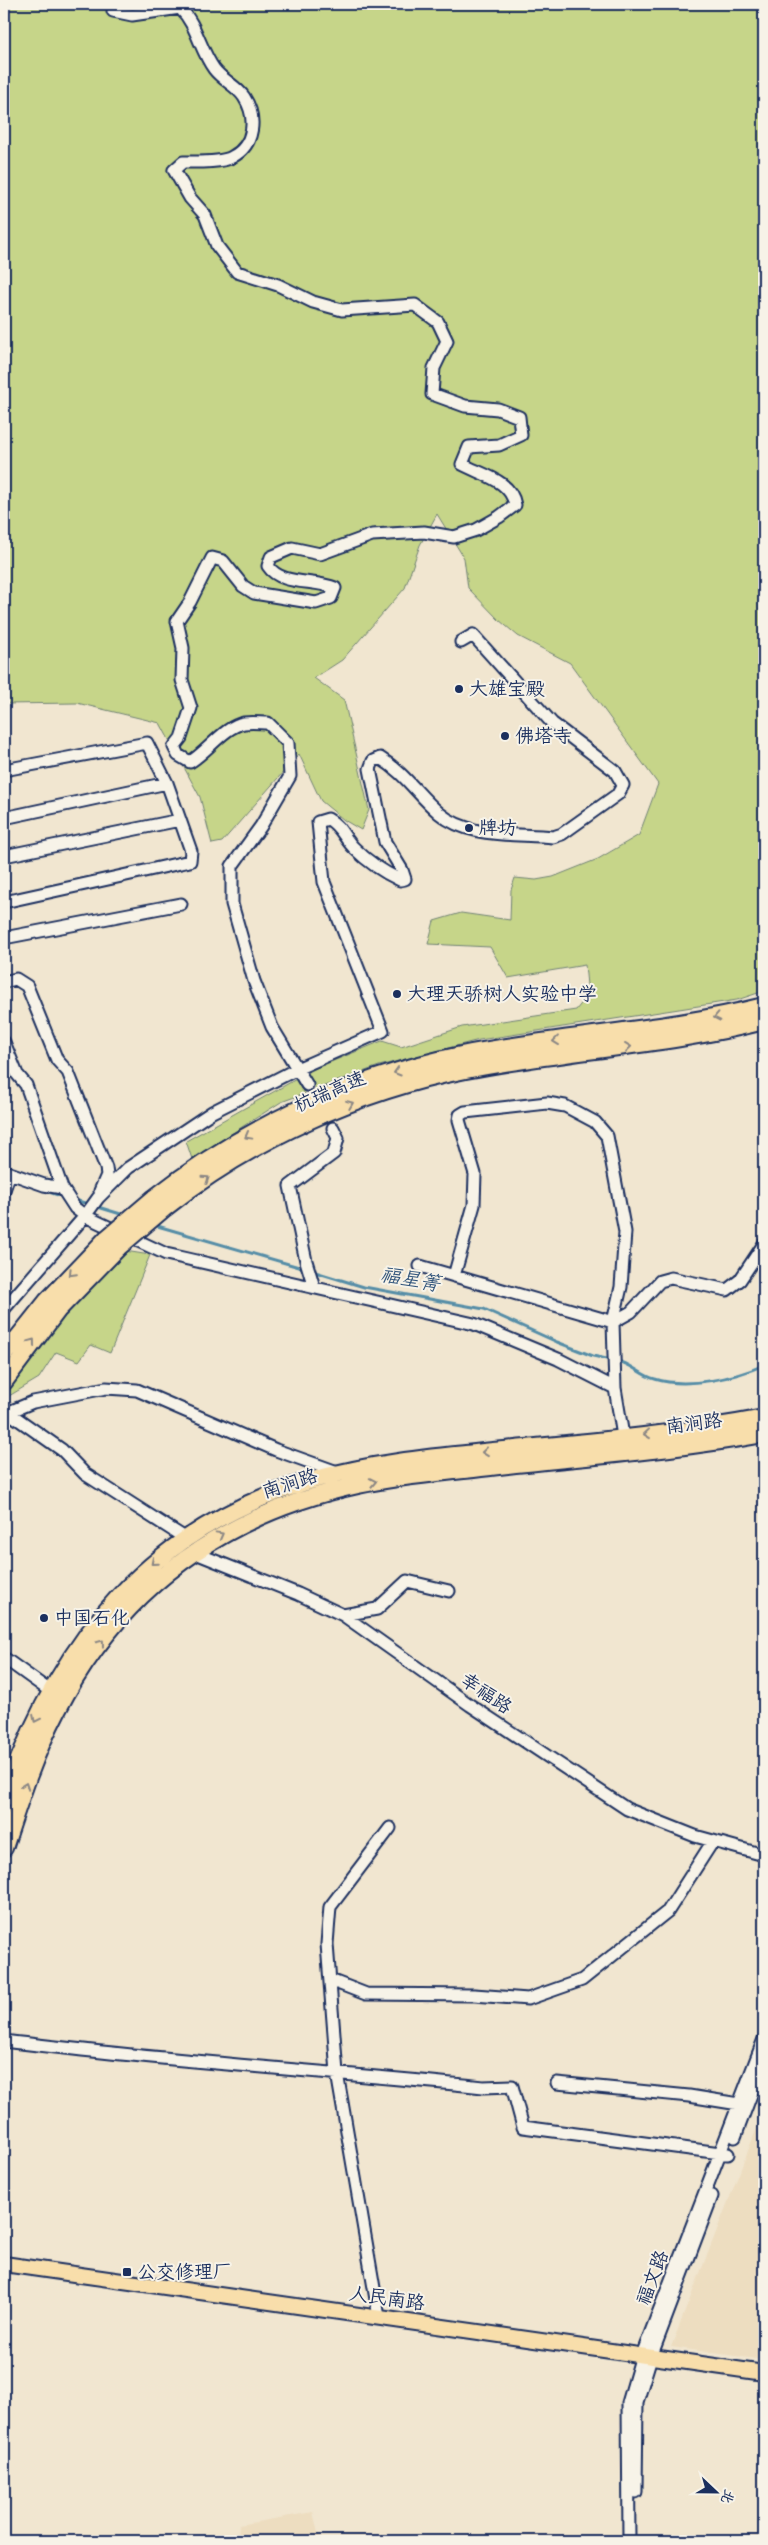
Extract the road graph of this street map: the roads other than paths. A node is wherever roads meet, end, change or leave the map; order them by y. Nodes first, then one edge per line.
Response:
1 (123, 4) edge
2 (461, 642) dead end
3 (4, 770) edge
4 (167, 783) junction
5 (4, 818) edge
6 (180, 820) junction
7 (4, 856) edge
8 (4, 902) edge
9 (181, 904) dead end
10 (4, 938) edge
11 (4, 982) edge
12 (764, 1006) edge
13 (764, 1021) edge
14 (4, 1042) edge
15 (299, 1068) junction
16 (4, 1069) edge
17 (17, 1074) junction
18 (307, 1084) tunnel mouth
19 (333, 1128) tunnel mouth
20 (7, 1172) edge
21 (62, 1188) junction
22 (4, 1190) edge
23 (98, 1198) junction
24 (160, 1202) junction
25 (86, 1214) junction
26 (113, 1243) junction
27 (764, 1244) edge
28 (420, 1266) dead end
29 (454, 1276) junction
30 (313, 1283) junction
31 (4, 1309) edge
32 (613, 1322) junction
33 (4, 1355) edge
34 (4, 1382) edge
35 (615, 1388) junction
36 (6, 1411) edge
37 (764, 1418) edge
38 (764, 1434) edge
39 (624, 1444) junction
40 (340, 1473) junction
41 (189, 1545) junction
42 (449, 1591) dead end
43 (343, 1615) junction
44 (4, 1658) edge
45 (50, 1691) junction
46 (4, 1799) edge
47 (390, 1828) dead end
48 (713, 1841) junction
49 (4, 1848) edge
50 (764, 1855) edge
51 (330, 1980) junction
52 (764, 2039) edge
53 (4, 2041) edge
54 (764, 2060) edge
55 (337, 2073) junction
56 (557, 2083) dead end
57 (743, 2105) junction
58 (724, 2153) junction
59 (4, 2264) edge
60 (379, 2316) junction
61 (646, 2356) junction
62 (764, 2374) edge
63 (629, 2541) edge
64 (636, 2541) edge

1 - 15 street
2 - 15 street
3 - 4 street
4 - 5 street
4 - 6 street
6 - 7 street
6 - 8 street
9 - 10 street
11 - 23 street
12 -> 24 highway, 杭瑞高速
24 -> 13 highway, 杭瑞高速
14 - 17 street
15 - 18 street
15 - 23 street
16 - 17 street
17 - 21 street
19 - 30 street
20 - 21 street
20 - 22 street
21 - 25 street
23 - 25 street
24 - 26 highway, 杭瑞高速, bridge
25 - 30 street
25 - 31 street
26 -> 33 highway, 杭瑞高速
34 -> 26 highway, 杭瑞高速
27 - 32 street
28 - 29 street
29 - 32 street
29 - 32 street
30 - 35 street
32 - 35 street
35 - 39 street
36 - 40 street
36 - 41 street, 幸福路
37 -> 39 highway, 南涧路
38 - 39 highway, 南涧路
39 -> 40 highway, 南涧路
41 -> 39 highway, 南涧路
40 - 41 highway, 南涧路
41 - 43 street, 幸福路
41 -> 45 highway, 南涧路
49 -> 41 highway, 南涧路
42 - 43 street
43 - 48 street, 幸福路
44 - 45 street
45 -> 46 highway, 南涧路
47 - 51 street
48 - 50 street, 幸福路
48 - 51 street
51 - 55 street
52 - 57 street, 福文路
53 - 55 street
54 - 57 street, 福文路
55 - 58 street
55 - 60 street
56 - 57 street
57 - 58 street, 福文路
58 - 61 street, 福文路
59 - 60 main road, 人民南路
60 - 61 main road, 人民南路
61 - 62 main road, 人民南路
61 - 63 street, 福文路
61 - 64 street, 福文路

